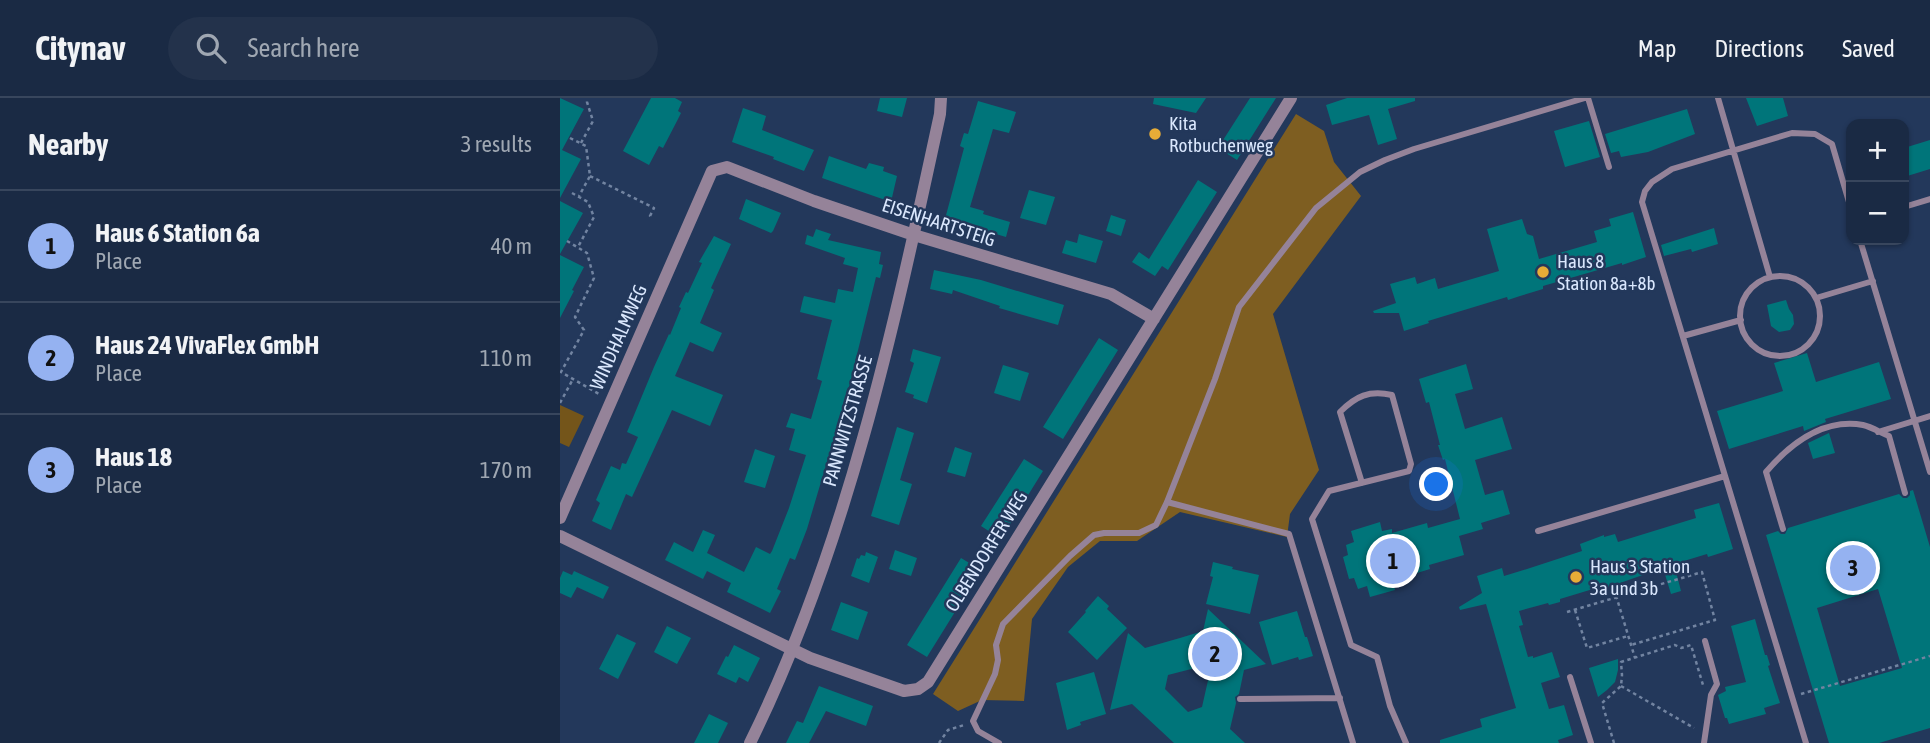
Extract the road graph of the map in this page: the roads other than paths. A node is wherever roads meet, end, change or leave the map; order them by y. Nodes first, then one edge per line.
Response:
1 (941, 98) edge
2 (1291, 98) edge
3 (1587, 98) edge
4 (1718, 98) edge
5 (1732, 151) junction
6 (1609, 167) dead end
7 (712, 171) joint
8 (1846, 192) edge
9 (1930, 199) edge
10 (1909, 205) edge
11 (915, 235) junction
12 (1862, 245) edge
13 (1770, 277) junction
14 (1873, 281) junction
15 (1816, 298) junction
16 (1154, 319) junction
17 (1741, 320) junction
18 (1683, 336) junction
19 (1930, 416) edge
20 (1915, 421) junction
21 (1878, 432) junction
22 (1930, 472) edge
23 (1725, 476) junction
24 (1362, 483) junction
25 (1905, 493) dead end
26 (1167, 502) junction
27 (560, 518) edge
28 (1783, 529) dead end
29 (1538, 531) dead end
30 (560, 536) edge
31 (1705, 641) dead end
32 (794, 649) junction
33 (1570, 677) dead end
34 (1340, 698) junction
35 (1241, 699) dead end
36 (750, 743) edge
37 (999, 743) edge
38 (1353, 743) edge
39 (1406, 743) edge
40 (1591, 743) edge
41 (1704, 743) edge
42 (1805, 743) edge

1 - 11 street, PANNWITZSTRASSE
2 - 16 street, OLBENDORFER WEG
3 - 6 lane
3 - 26 lane
4 - 5 lane
5 - 8 lane
5 - 13 lane
5 - 18 lane
7 - 11 street, EISENHARTSTEIG
7 - 27 street, WINDHALMWEG
9 - 10 lane
11 - 16 street, EISENHARTSTEIG
11 - 32 street, PANNWITZSTRASSE
12 - 14 lane
13 - 15 lane
13 - 17 lane
14 - 15 lane
14 - 20 lane
15 - 17 lane
16 - 32 street, OLBENDORFER WEG
17 - 18 lane
18 - 23 lane
19 - 20 lane
20 - 21 lane
20 - 22 lane
21 - 25 lane
21 - 28 lane
23 - 29 lane
23 - 42 lane
24 - 24 lane
24 - 39 lane
26 - 34 lane
26 - 37 lane
30 - 32 street, OLBENDORFER WEG
31 - 41 lane
32 - 36 street, PANNWITZSTRASSE
33 - 40 lane
34 - 35 lane
34 - 38 lane

